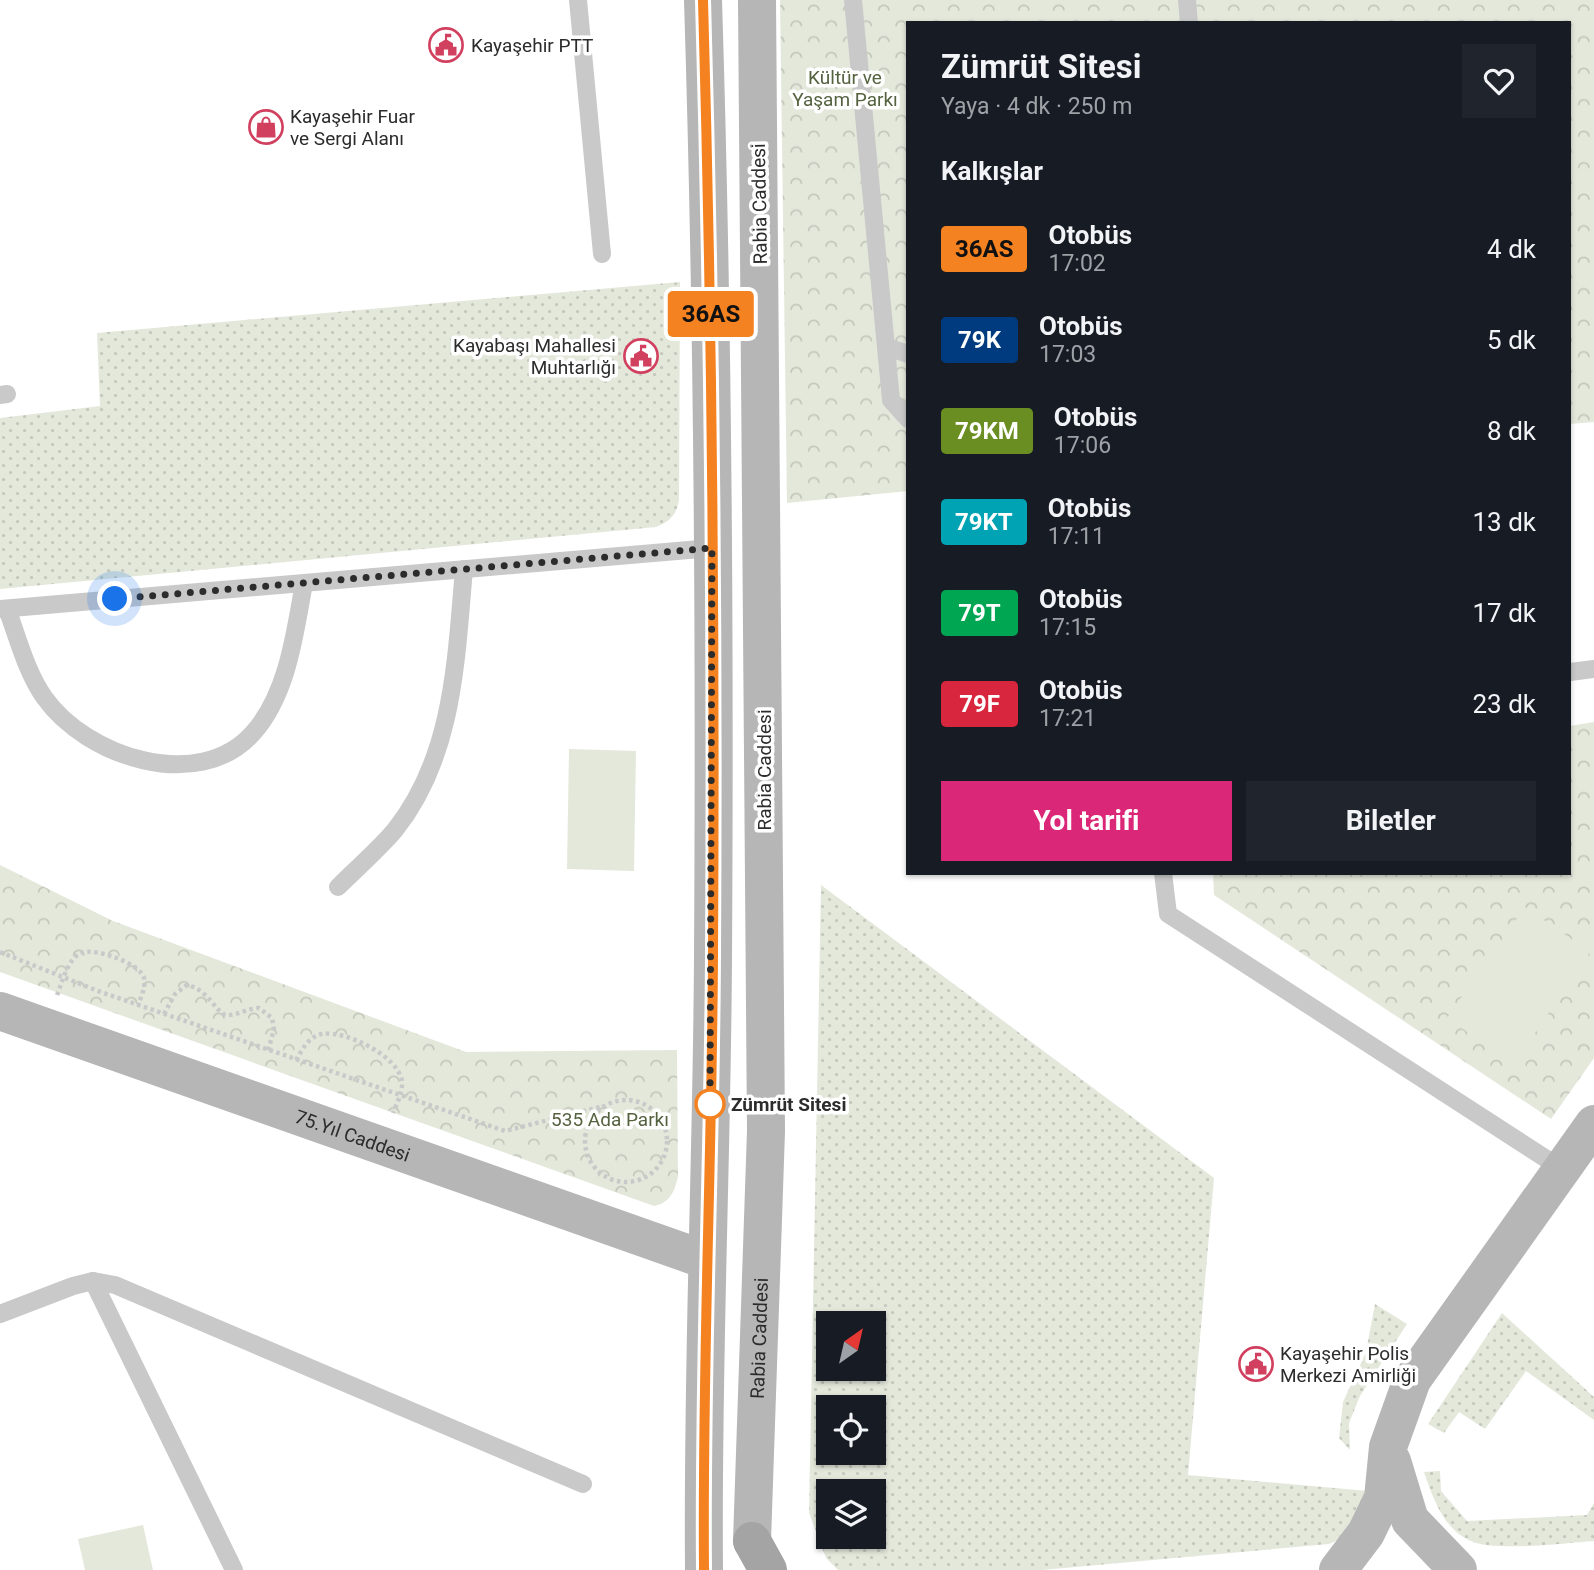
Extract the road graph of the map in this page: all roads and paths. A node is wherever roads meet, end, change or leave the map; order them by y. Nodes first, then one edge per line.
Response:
1 (578, 0) edge
2 (703, 0) edge
3 (757, 0) edge
4 (853, 0) edge
5 (1187, 0) edge
6 (1189, 21) edge
7 (602, 254) dead end
8 (887, 347) junction
9 (906, 353) edge
10 (906, 417) edge
11 (712, 548) junction
12 (464, 569) junction
13 (304, 583) junction
14 (4, 609) edge
15 (1594, 669) edge
16 (1571, 672) edge
17 (1163, 875) edge
18 (338, 887) dead end
19 (0, 951) edge
20 (63, 978) junction
21 (138, 1005) junction
22 (0, 1011) edge
23 (164, 1014) junction
24 (44, 1029) junction
25 (268, 1051) junction
26 (296, 1060) junction
27 (400, 1095) junction
28 (604, 1106) junction
29 (1594, 1124) edge
30 (380, 1146) junction
31 (1562, 1169) junction
32 (706, 1260) junction
33 (93, 1281) junction
34 (0, 1314) edge
35 (1388, 1447) junction
36 (583, 1484) dead end
37 (757, 1560) edge
38 (234, 1570) edge
39 (704, 1570) edge
40 (1338, 1570) edge
41 (1458, 1570) edge

1 - 7 lane
2 - 11 street
3 - 37 street, Rabia Caddesi
4 - 8 lane
5 - 6 lane
8 - 9 lane
8 - 10 lane
11 - 12 lane
11 - 32 street
12 - 13 lane
12 - 18 lane
13 - 14 lane
13 - 14 lane
15 - 16 lane
17 - 31 lane
19 - 20 path
20 - 21 path
20 - 21 path
20 - 24 path
21 - 23 path
22 - 24 street, 75.Yıl Caddesi
23 - 25 path
23 - 25 path
24 - 30 street, 75.Yıl Caddesi
25 - 26 path
26 - 27 path
26 - 27 path
27 - 28 path
27 - 30 path
28 - 28 path
29 - 31 street
30 - 32 street, 75.Yıl Caddesi
31 - 35 street
32 - 39 street
33 - 34 lane
33 - 36 lane
33 - 38 lane
35 - 40 street
35 - 41 street

